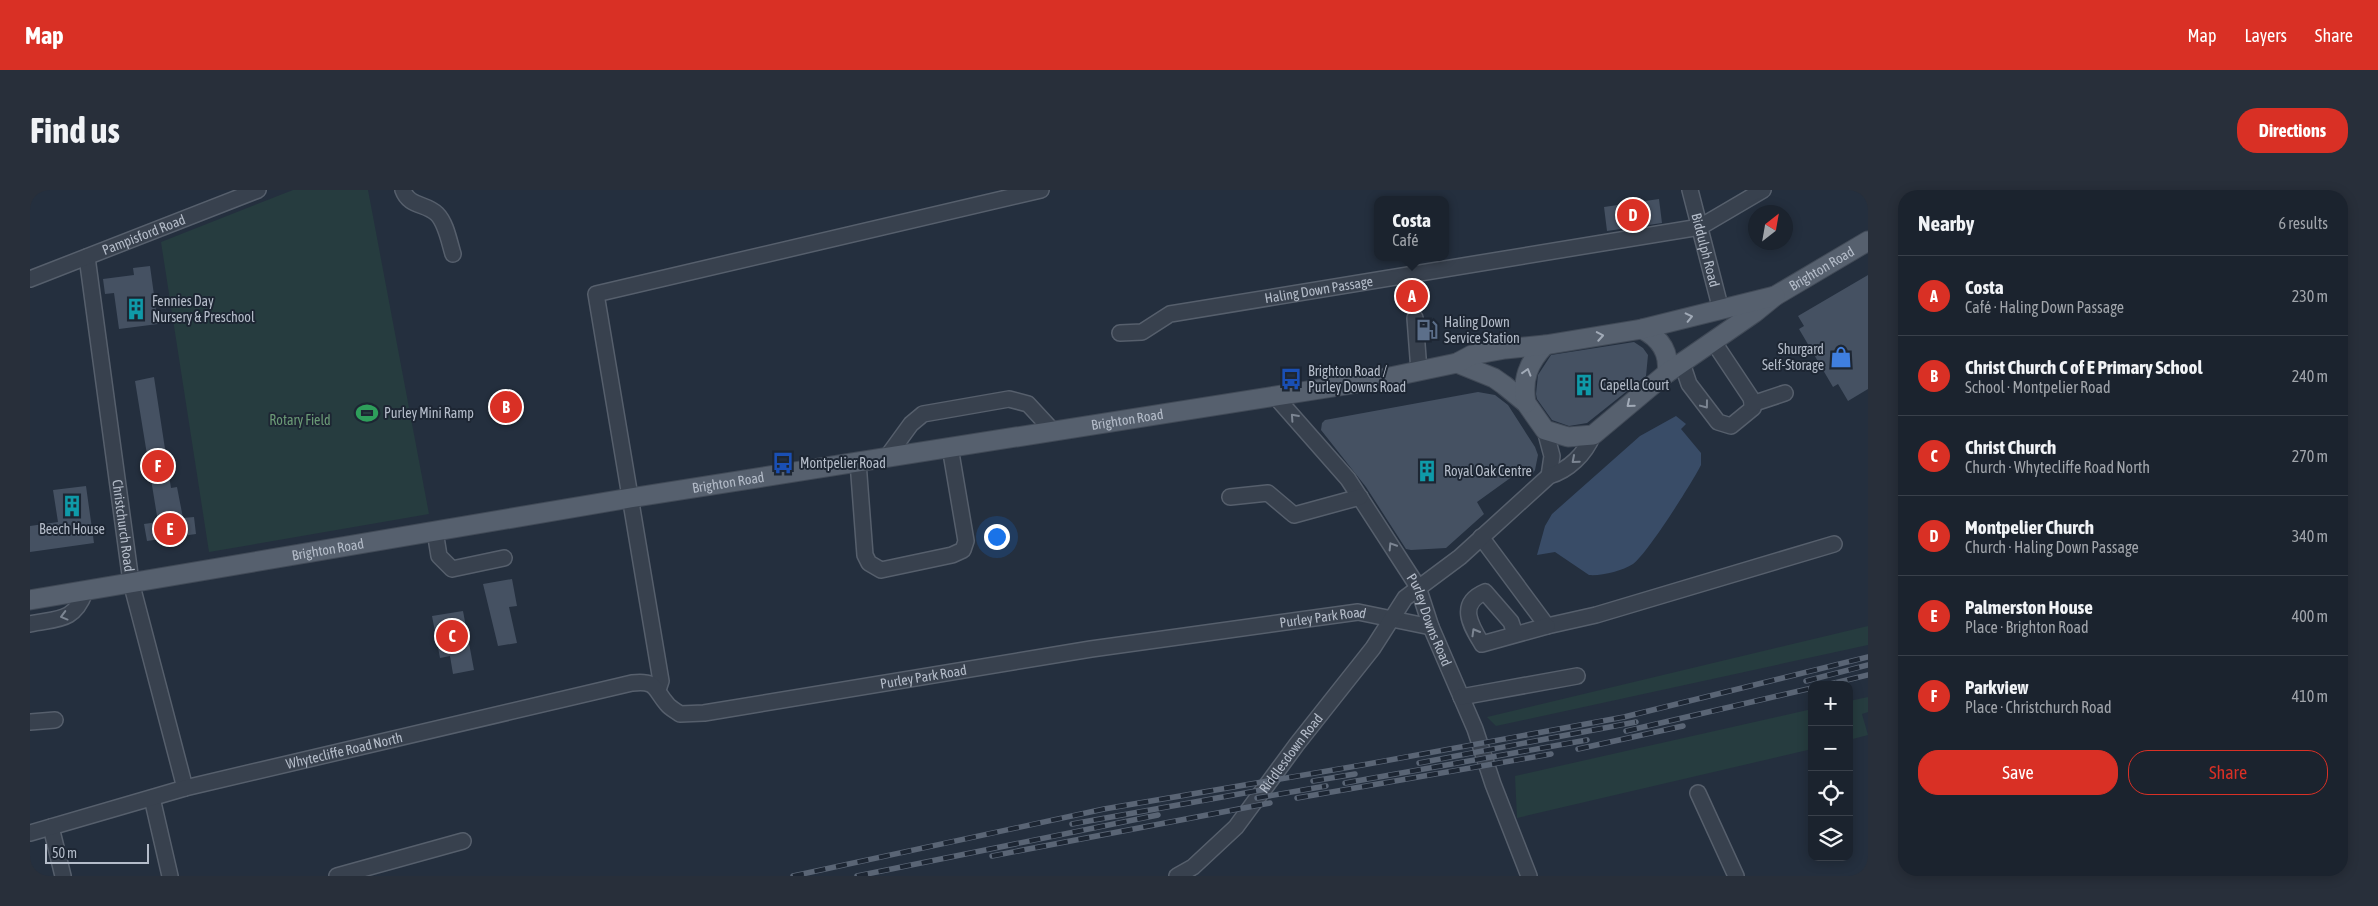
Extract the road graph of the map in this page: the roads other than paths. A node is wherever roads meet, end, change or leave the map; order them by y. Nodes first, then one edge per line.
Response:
1 (258, 190) edge
2 (403, 190) edge
3 (1041, 190) edge
4 (1690, 190) edge
5 (1763, 190) edge
6 (1700, 228) junction
7 (1868, 241) edge
8 (453, 254) dead end
9 (86, 257) junction
10 (30, 279) edge
11 (1775, 296) junction
12 (1721, 310) junction
13 (1415, 318) dead end
14 (1642, 329) junction
15 (1120, 333) dead end
16 (1713, 341) junction
17 (1545, 345) junction
18 (1456, 363) junction
19 (1675, 368) junction
20 (1419, 371) junction
21 (1786, 393) dead end
22 (1275, 396) junction
23 (1526, 404) junction
24 (1752, 404) junction
25 (1545, 430) junction
26 (1053, 431) junction
27 (1594, 435) junction
28 (950, 447) junction
29 (887, 457) junction
30 (858, 462) junction
31 (1549, 476) junction
32 (1230, 497) dead end
33 (1360, 497) junction
34 (630, 498) junction
35 (435, 531) junction
36 (1480, 537) junction
37 (1834, 544) dead end
38 (504, 558) dead end
39 (131, 582) junction
40 (1418, 588) junction
41 (85, 592) junction
42 (30, 600) edge
43 (1392, 618) junction
44 (30, 624) edge
45 (1547, 626) junction
46 (1432, 627) junction
47 (1515, 634) dead end
48 (1577, 676) dead end
49 (658, 690) junction
50 (1461, 697) junction
51 (55, 720) dead end
52 (30, 722) edge
53 (185, 788) junction
54 (1698, 793) dead end
55 (152, 798) junction
56 (51, 827) junction
57 (30, 833) edge
58 (463, 841) dead end
59 (1193, 872) edge
60 (63, 876) edge
61 (170, 876) edge
62 (337, 876) edge
63 (1177, 876) edge
64 (1529, 876) edge
65 (1736, 876) edge

1 - 9 street, Pampisford Road
2 - 8 street
3 - 34 street
4 - 6 street, Biddulph Road
5 - 6 street
6 - 12 street, Biddulph Road
6 - 15 street, Haling Down Passage
7 - 11 main road, Brighton Road
9 - 10 street, Pampisford Road
9 - 39 street, Christchurch Road
11 - 12 main road, Brighton Road
11 - 16 main road
14 -> 12 main road, Brighton Road
13 - 20 street
17 -> 14 main road, Brighton Road
14 - 19 main road
16 - 19 main road
16 - 24 street
17 - 18 main road, Brighton Road
23 -> 17 main road
18 - 20 main road, Brighton Road
18 - 23 main road
19 -> 24 street
19 -> 27 main road
20 - 22 main road, Brighton Road
21 - 24 street
22 - 26 main road, Brighton Road
33 -> 22 street, Purley Downs Road
23 - 25 main road
25 - 27 main road
25 - 31 street
26 - 28 main road, Brighton Road
26 - 29 street
27 -> 31 street, Riddlesdown Road
28 - 29 main road, Brighton Road
28 - 30 street
29 - 30 main road, Brighton Road
30 - 34 main road, Brighton Road
31 - 36 street, Riddlesdown Road
32 - 33 street
40 -> 33 street, Purley Downs Road
34 - 35 main road, Brighton Road
34 - 49 street
35 - 38 street
35 - 39 main road, Brighton Road
36 - 40 street, Riddlesdown Road
36 - 45 street
37 - 45 street
39 - 41 main road, Brighton Road
39 - 53 street, Christchurch Road
40 - 43 street, Riddlesdown Road
40 - 46 street, Purley Downs Road
41 - 42 main road, Brighton Road
41 -> 44 street
43 - 46 street
43 - 49 street, Purley Park Road
43 - 59 street, Riddlesdown Road
45 - 47 street
46 - 50 street, Purley Downs Road
48 - 50 street
49 - 53 street, Whytecliffe Road North
50 - 64 street, Purley Downs Road
51 - 52 street
53 - 55 street, Whytecliffe Road North
54 - 65 street
55 - 56 street, Whytecliffe Road North
55 - 61 street
56 - 57 street, Whytecliffe Road North
56 - 60 street
58 - 62 street
59 - 63 street, Riddlesdown Road

